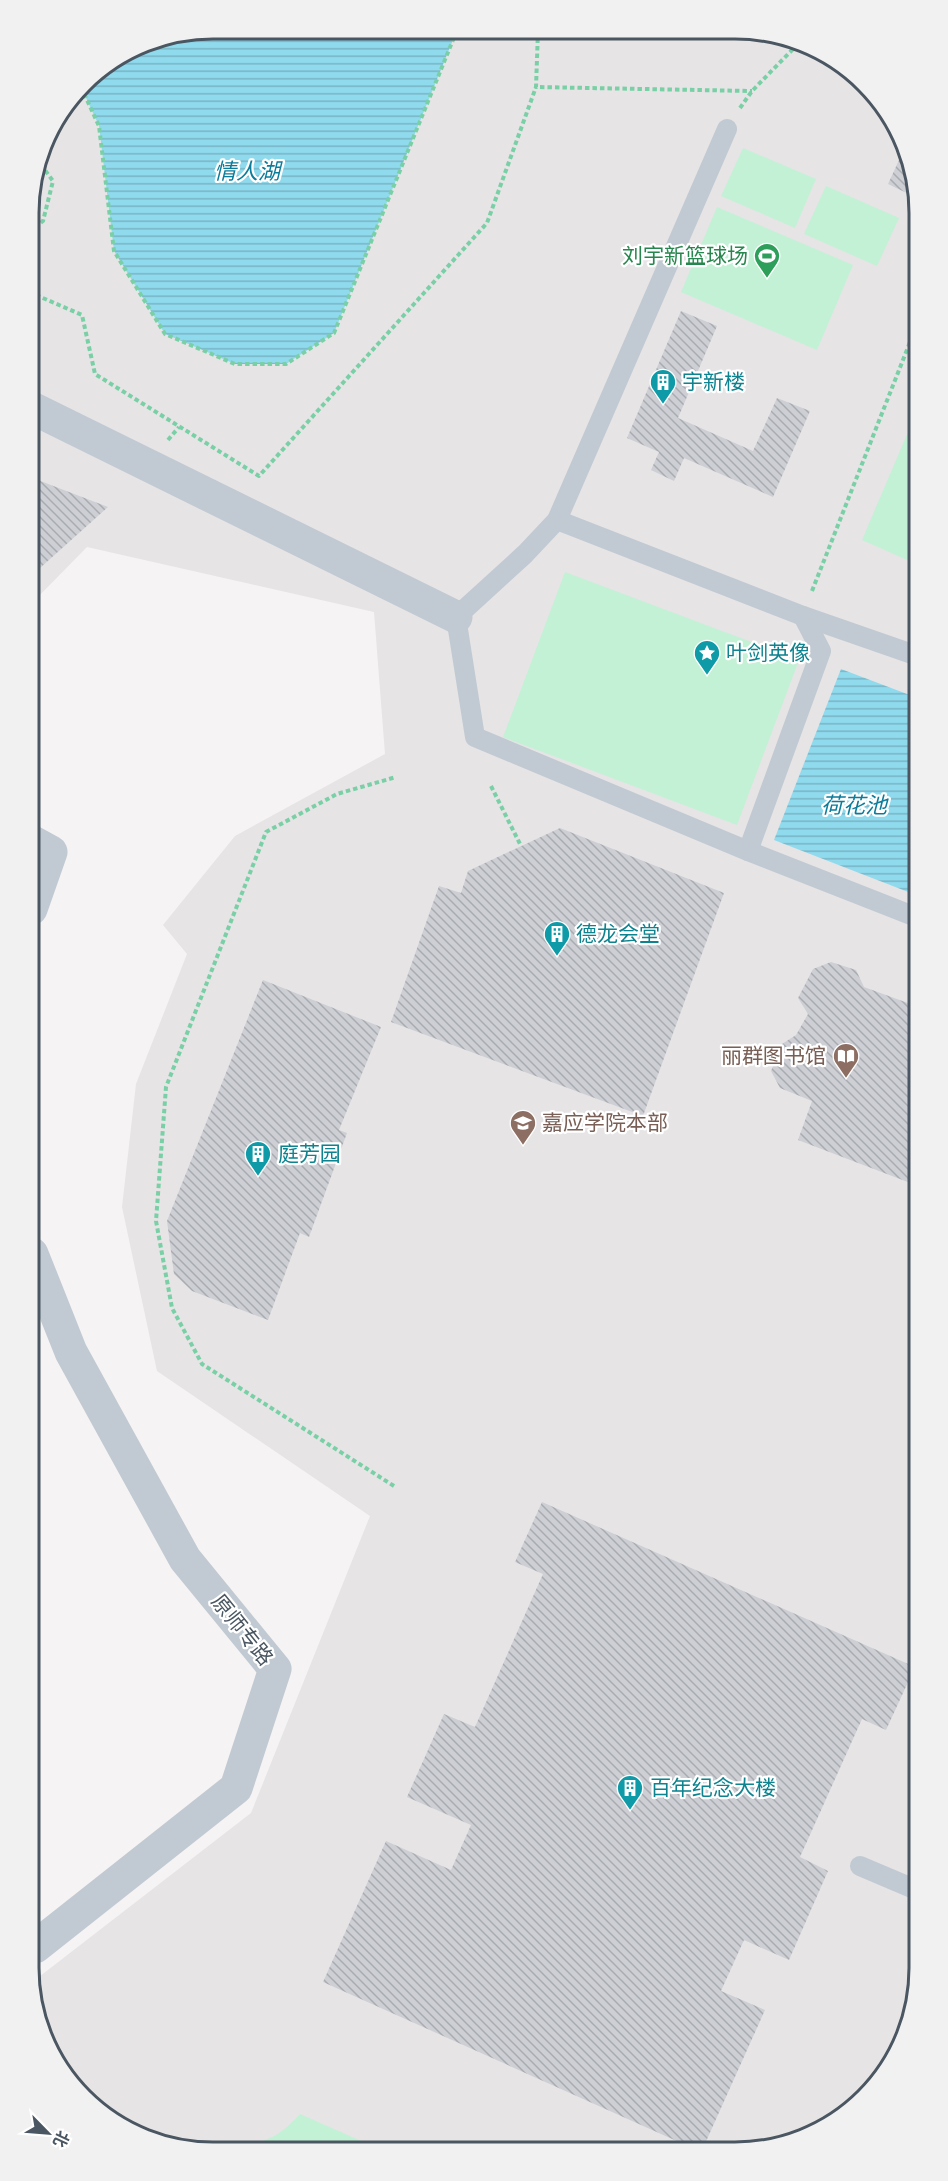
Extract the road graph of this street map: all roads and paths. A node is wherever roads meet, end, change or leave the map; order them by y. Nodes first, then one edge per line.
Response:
1 (453, 39) edge
2 (538, 39) edge
3 (793, 49) edge
4 (537, 87) junction
5 (752, 91) junction
6 (85, 95) edge
7 (727, 129) joint
8 (45, 170) edge
9 (39, 224) edge
10 (39, 296) edge
11 (909, 345) edge
12 (39, 411) edge
13 (556, 520) junction
14 (803, 616) junction
15 (456, 617) junction
16 (909, 653) edge
17 (396, 777) dead end
18 (491, 786) dead end
19 (39, 845) edge
20 (521, 846) dead end
21 (748, 851) junction
22 (39, 886) edge
23 (909, 914) edge
24 (39, 1272) edge
25 (394, 1486) dead end
26 (860, 1866) dead end
27 (909, 1887) edge
28 (39, 1944) edge

1 - 6 path
2 - 4 path
3 - 5 path
4 - 5 path
4 - 10 path
5 - 7 path
7 - 13 lane
8 - 9 path
11 - 14 path
12 - 15 street
13 - 14 lane
13 - 15 lane
14 - 16 lane
14 - 21 lane
15 - 21 lane
17 - 25 path
18 - 20 path
19 - 22 street
21 - 23 lane
24 - 28 street, 原师专路
26 - 27 lane

